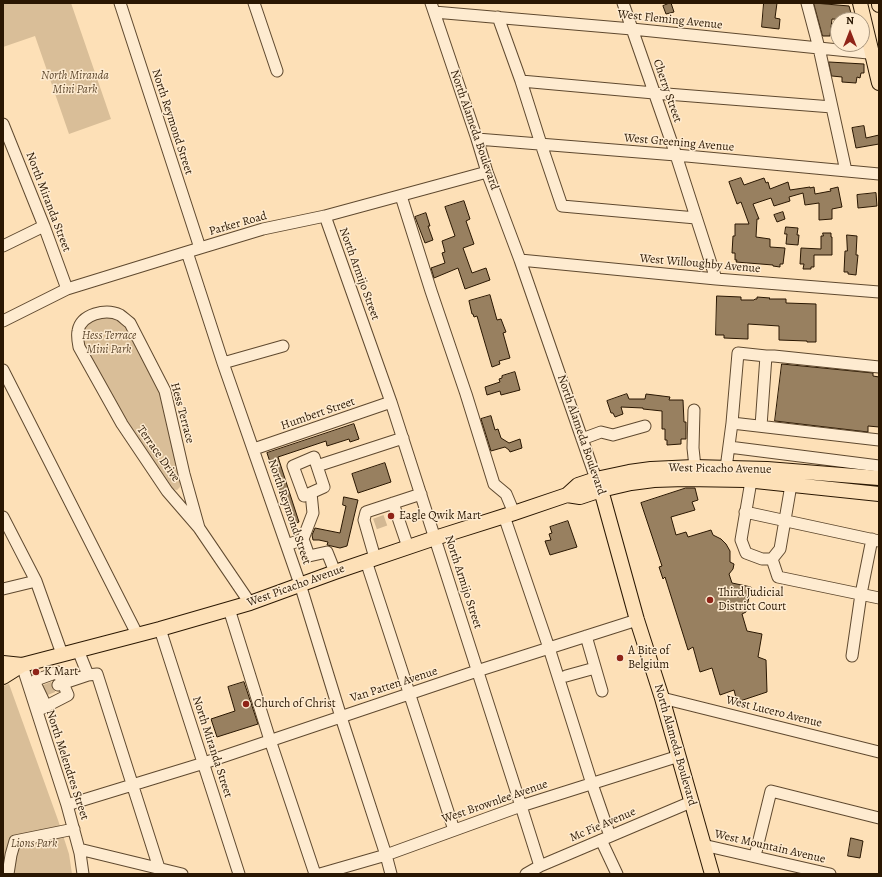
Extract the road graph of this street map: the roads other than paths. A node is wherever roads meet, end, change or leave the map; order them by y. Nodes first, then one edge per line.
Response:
1 (120, 3) edge
2 (254, 3) edge
3 (623, 3) edge
4 (807, 3) edge
5 (860, 3) edge
6 (432, 7) edge
7 (498, 17) junction
8 (632, 29) junction
9 (819, 48) junction
10 (875, 54) edge
11 (277, 71) dead end
12 (521, 81) junction
13 (879, 83) edge
14 (654, 93) junction
15 (832, 107) junction
16 (3, 124) edge
17 (477, 139) junction
18 (541, 144) junction
19 (676, 155) junction
20 (846, 170) junction
21 (487, 172) junction
22 (879, 174) edge
23 (401, 196) junction
24 (325, 216) junction
25 (696, 218) junction
26 (44, 226) junction
27 (3, 246) edge
28 (200, 248) junction
29 (187, 252) junction
30 (520, 260) junction
31 (716, 279) junction
32 (67, 289) junction
33 (879, 292) edge
34 (95, 314) joint
35 (3, 321) edge
36 (283, 346) dead end
37 (766, 356) junction
38 (223, 363) junction
39 (879, 367) edge
40 (3, 370) edge
41 (391, 402) junction
42 (694, 410) dead end
43 (732, 423) junction
44 (645, 426) dead end
45 (761, 426) junction
46 (403, 438) junction
47 (582, 439) junction
48 (879, 440) edge
49 (729, 447) junction
50 (254, 449) junction
51 (317, 466) junction
52 (695, 467) junction
53 (726, 468) junction
54 (878, 470) edge
55 (751, 481) junction
56 (598, 485) junction
57 (791, 485) junction
58 (311, 493) junction
59 (421, 494) junction
60 (879, 494) edge
61 (393, 503) junction
62 (745, 512) junction
63 (509, 515) junction
64 (3, 517) edge
65 (784, 520) junction
66 (199, 528) junction
67 (435, 538) junction
68 (303, 539) junction
69 (876, 540) edge
70 (287, 545) junction
71 (408, 547) junction
72 (772, 559) junction
73 (370, 560) junction
74 (335, 572) junction
75 (36, 581) junction
76 (300, 584) junction
77 (3, 589) edge
78 (861, 594) junction
79 (879, 598) edge
80 (250, 603) junction
81 (229, 609) junction
82 (637, 620) junction
83 (160, 629) junction
84 (137, 634) junction
85 (586, 636) junction
86 (549, 648) junction
87 (78, 650) junction
88 (62, 654) junction
89 (852, 656) dead end
90 (43, 659) junction
91 (3, 664) edge
92 (22, 665) junction
93 (595, 668) junction
94 (478, 671) junction
95 (88, 675) junction
96 (49, 676) junction
97 (566, 676) dead end
98 (3, 677) edge
99 (60, 684) junction
100 (602, 691) dead end
101 (38, 693) junction
102 (409, 694) junction
103 (662, 698) junction
104 (41, 709) junction
105 (341, 717) junction
106 (270, 740) junction
107 (879, 752) edge
108 (679, 756) junction
109 (204, 763) junction
110 (592, 784) junction
111 (133, 785) junction
112 (691, 802) junction
113 (67, 805) junction
114 (521, 806) junction
115 (879, 818) edge
116 (74, 828) junction
117 (454, 830) junction
118 (606, 838) junction
119 (704, 845) junction
120 (79, 848) junction
121 (386, 855) junction
122 (755, 856) junction
123 (540, 866) junction
124 (160, 868) junction
125 (810, 872) edge
126 (8, 874) edge
127 (83, 874) edge
128 (182, 874) edge
129 (239, 874) edge
130 (315, 874) edge
131 (320, 874) edge
132 (391, 874) edge
133 (526, 874) edge
134 (617, 874) edge
135 (712, 874) edge
136 (830, 874) edge

1 - 28 street, North Reymond Street
2 - 11 street
3 - 8 street, Cherry Street
4 - 9 street
5 - 10 main road
6 - 7 street, West Fleming Avenue
6 - 17 street, North Alameda Boulevard
7 - 8 street, West Fleming Avenue
7 - 12 street
8 - 9 street, West Fleming Avenue
8 - 14 street, Cherry Street
9 - 10 street, West Fleming Avenue
9 - 15 street
10 - 13 main road
12 - 14 street
12 - 18 street
14 - 15 street
14 - 19 street, Cherry Street
15 - 20 street
16 - 26 street, North Miranda Street
17 - 18 street, West Greening Avenue
17 - 21 street, North Alameda Boulevard
18 - 19 street, West Greening Avenue
18 - 25 street
19 - 20 street, West Greening Avenue
19 - 25 street, Cherry Street
20 - 22 street, West Greening Avenue
21 - 23 street, Parker Road
21 - 30 street, North Alameda Boulevard
23 - 24 street, Parker Road
23 - 63 street
24 - 28 street, Parker Road
24 - 41 street, North Armijo Street
25 - 31 street, Cherry Street
26 - 27 street
26 - 32 street, North Miranda Street
28 - 29 street, Parker Road
29 - 32 street, Parker Road
29 - 38 street, North Reymond Street
30 - 31 street, West Willoughby Avenue
30 - 47 street, North Alameda Boulevard
31 - 33 street, West Willoughby Avenue
32 - 35 street, Parker Road
34 - 66 street, Hess Terrace
34 - 66 street, Terrace Drive
36 - 38 street
37 - 39 street
37 - 43 street
37 - 45 street
38 - 50 street, North Reymond Street
40 - 84 street
41 - 46 street, North Armijo Street
41 - 50 street, Humbert Street
42 - 52 street
43 - 45 street
43 - 49 street
44 - 47 street
45 - 48 street
46 - 51 street
46 - 59 street, North Armijo Street
47 - 56 street, North Alameda Boulevard
49 - 53 street
49 - 54 street
50 - 70 street, North Reymond Street
51 - 58 street
51 - 58 street
52 - 53 main road, West Picacho Avenue
52 - 56 main road, West Picacho Avenue
53 - 54 main road, West Picacho Avenue
55 - 56 main road, West Picacho Avenue
55 - 57 main road, West Picacho Avenue
55 - 62 street
56 - 63 main road, West Picacho Avenue
56 - 82 main road, North Alameda Boulevard
57 - 60 main road, West Picacho Avenue
57 - 65 street
58 - 68 street
59 - 61 street
59 - 67 street, North Armijo Street
61 - 71 street
61 - 73 street
62 - 65 street
62 - 72 street
63 - 67 main road, West Picacho Avenue
63 - 86 street
64 - 75 street
65 - 69 street
65 - 72 street
66 - 80 street, Terrace Drive
67 - 71 main road, West Picacho Avenue
67 - 94 street, North Armijo Street
68 - 70 street
68 - 74 street
69 - 78 street
70 - 76 street, North Reymond Street
71 - 73 main road, West Picacho Avenue
72 - 78 street
73 - 74 main road, West Picacho Avenue
73 - 102 street
74 - 76 main road, West Picacho Avenue
75 - 77 street
75 - 88 street
76 - 80 main road, West Picacho Avenue
76 - 105 street, North Reymond Street
78 - 79 street
78 - 89 street
80 - 81 main road, West Picacho Avenue
81 - 83 main road, West Picacho Avenue
81 - 106 street
82 - 85 street, Van Patten Avenue
82 - 103 main road, North Alameda Boulevard
83 - 84 main road, West Picacho Avenue
83 - 109 street, North Miranda Street
84 - 87 main road, West Picacho Avenue
85 - 86 street, Van Patten Avenue
85 - 93 street
86 - 94 street, Van Patten Avenue
86 - 110 street
87 - 88 main road, West Picacho Avenue
87 - 95 street
88 - 90 main road, West Picacho Avenue
90 - 92 main road, West Picacho Avenue
90 - 96 street
91 - 92 main road, West Picacho Avenue
92 - 98 main road, West Picacho Avenue
92 - 101 street, North Melendres Street
93 - 97 street
93 - 100 street
94 - 102 street, Van Patten Avenue
94 - 114 street, North Armijo Street
95 - 99 street
95 - 111 street
96 - 99 street
96 - 101 street
99 - 104 street
101 - 104 street, North Melendres Street
102 - 105 street, Van Patten Avenue
102 - 117 street
103 - 107 street, West Lucero Avenue
103 - 108 main road, North Alameda Boulevard
104 - 113 street, North Melendres Street
105 - 106 street, Van Patten Avenue
105 - 121 street, North Reymond Street
106 - 109 street, Van Patten Avenue
106 - 130 street
108 - 110 street, West Brownlee Avenue
108 - 112 main road, North Alameda Boulevard
109 - 111 street, Van Patten Avenue
109 - 129 street, North Miranda Street
110 - 114 street, West Brownlee Avenue
110 - 118 street
111 - 113 street, Van Patten Avenue
111 - 124 street
112 - 118 street, Mc Fie Avenue
112 - 119 main road, North Alameda Boulevard
113 - 116 street, North Melendres Street
114 - 117 street, West Brownlee Avenue
114 - 123 street, North Armijo Street
115 - 122 street
116 - 120 street, North Melendres Street
116 - 126 street
117 - 121 street, West Brownlee Avenue
118 - 123 street, Mc Fie Avenue
118 - 134 street
119 - 122 street, West Mountain Avenue
119 - 135 main road, North Alameda Boulevard
120 - 124 street
120 - 127 street, North Melendres Street
121 - 131 street, West Brownlee Avenue
121 - 132 street, North Reymond Street
122 - 125 street, West Mountain Avenue
123 - 133 street, Mc Fie Avenue
124 - 128 street
125 - 136 street, West Mountain Avenue

